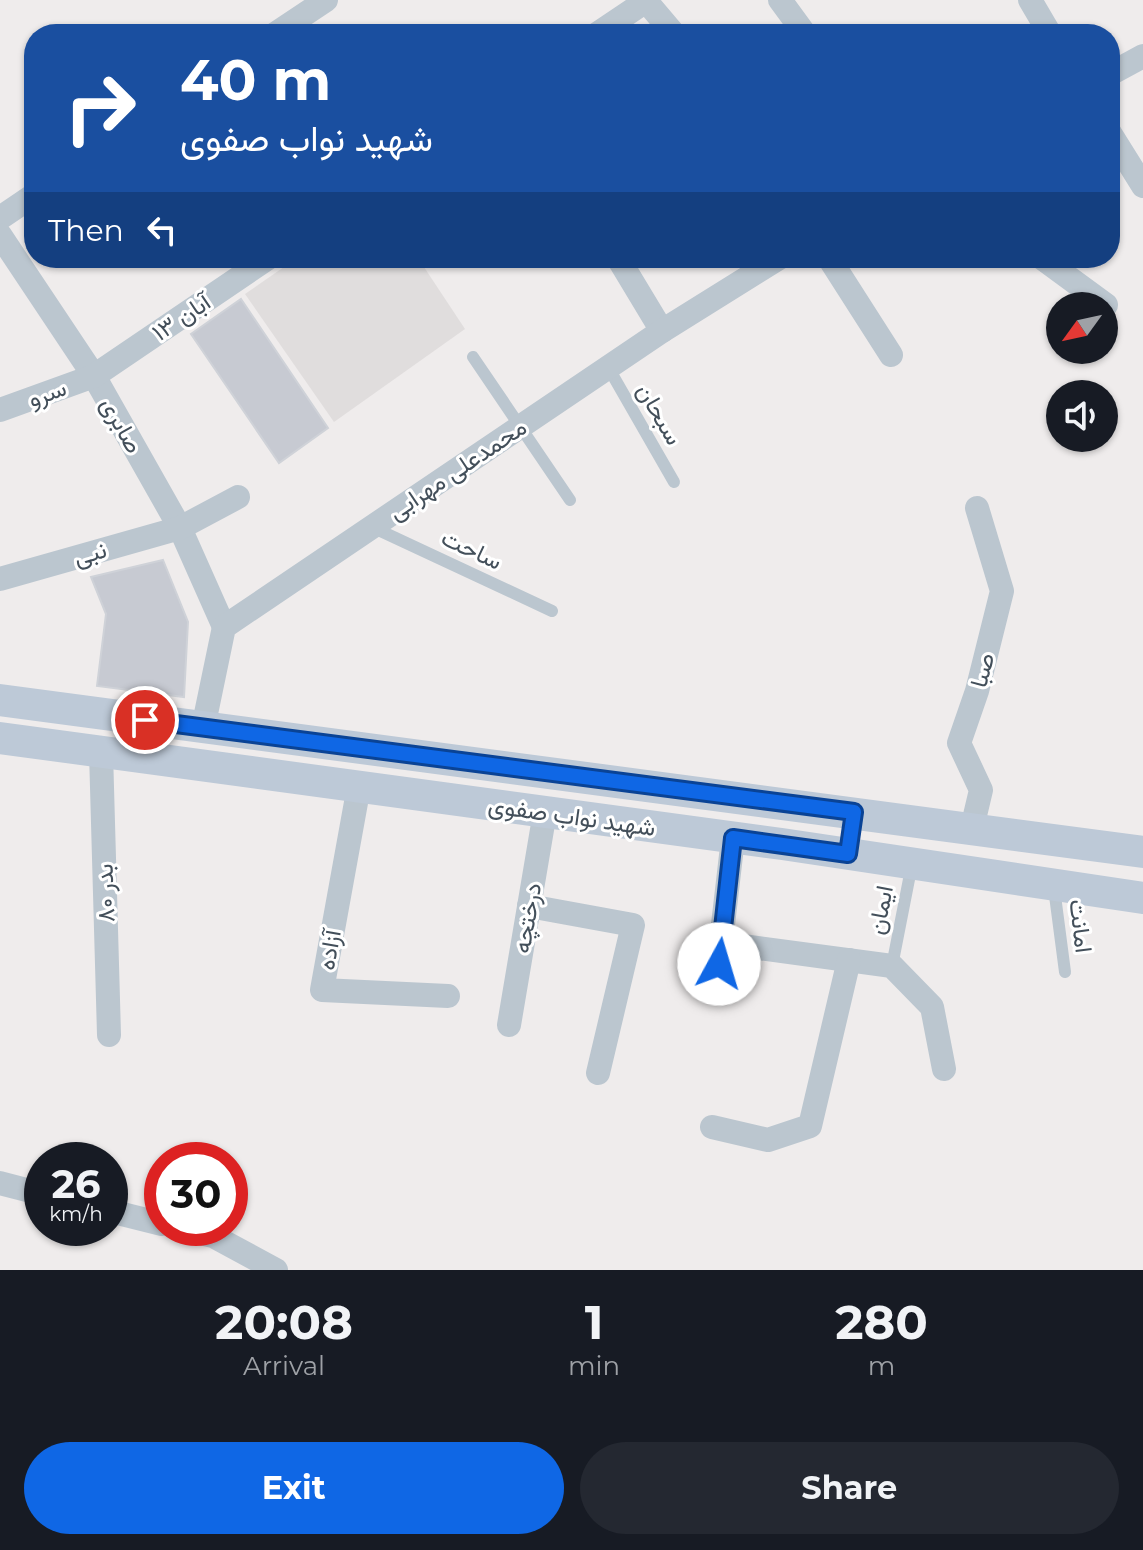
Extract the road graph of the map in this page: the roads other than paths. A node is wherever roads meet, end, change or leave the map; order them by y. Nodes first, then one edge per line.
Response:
1 (326, 0) edge
2 (780, 0) edge
3 (1030, 0) edge
4 (646, 1) edge
5 (290, 24) edge
6 (612, 24) edge
7 (666, 24) edge
8 (798, 24) edge
9 (1044, 24) edge
10 (1143, 56) edge
11 (1120, 69) edge
12 (1120, 149) edge
13 (1143, 186) edge
14 (24, 202) edge
15 (0, 218) edge
16 (0, 235) edge
17 (253, 268) edge
18 (624, 268) edge
19 (763, 268) edge
20 (835, 268) edge
21 (1056, 268) edge
22 (1088, 292) edge
23 (662, 331) junction
24 (891, 355) dead end
25 (473, 357) dead end
26 (608, 367) junction
27 (94, 376) junction
28 (0, 410) edge
29 (522, 426) junction
30 (674, 482) dead end
31 (238, 497) dead end
32 (570, 500) dead end
33 (977, 508) dead end
34 (372, 527) junction
35 (180, 528) junction
36 (0, 579) edge
37 (552, 611) dead end
38 (224, 627) junction
39 (0, 700) edge
40 (203, 728) junction
41 (0, 738) edge
42 (101, 752) junction
43 (359, 786) junction
44 (545, 812) junction
45 (854, 812) junction
46 (972, 828) junction
47 (733, 838) junction
48 (1143, 852) edge
49 (848, 854) junction
50 (912, 864) junction
51 (1054, 885) junction
52 (1143, 898) edge
53 (529, 906) junction
54 (721, 943) junction
55 (849, 960) junction
56 (892, 966) junction
57 (1065, 972) dead end
58 (716, 985) dead end
59 (448, 996) dead end
60 (509, 1025) dead end
61 (109, 1035) dead end
62 (944, 1069) dead end
63 (598, 1073) dead end
64 (712, 1127) dead end
65 (0, 1183) edge
66 (24, 1189) edge
67 (232, 1246) edge
68 (276, 1270) edge

1 - 5 street
2 - 8 street
3 - 9 street
4 - 6 street
4 - 7 street
10 - 11 street
12 - 13 street
14 - 15 street
16 - 27 street, صابری
17 - 27 street, ۱۳ آبان
18 - 23 street
19 - 23 street, محمدعلی مهرابی
20 - 24 street
21 - 22 street
23 - 26 street, محمدعلی مهرابی
25 - 29 lane
26 - 29 street, محمدعلی مهرابی
26 - 30 lane, سبحان
27 - 28 street, سرو
27 - 35 street, صابری
29 - 32 lane
29 - 34 street, محمدعلی مهرابی
31 - 35 street, نبی
33 - 46 street, صبا
34 - 37 lane, ساحت
34 - 38 street, محمدعلی مهرابی
35 - 36 street, نبی
35 - 38 street, صابری
38 - 40 street
39 - 40 main road, شهید نواب صفوی
40 - 45 main road, شهید نواب صفوی
41 - 42 main road, شهید نواب صفوی
42 - 43 main road, شهید نواب صفوی
42 - 61 street, بدر ۸۰
43 - 44 main road, شهید نواب صفوی
43 - 59 street, آزاده
44 - 47 main road, شهید نواب صفوی
44 - 53 street, درختچه
45 - 46 main road, شهید نواب صفوی
45 - 49 main road
46 - 48 main road, شهید نواب صفوی
47 - 49 main road, شهید نواب صفوی
47 - 54 street
49 - 50 main road, شهید نواب صفوی
50 - 51 main road, شهید نواب صفوی
50 - 56 lane, ایمان
51 - 52 main road, شهید نواب صفوی
51 - 57 lane, امانت
53 - 60 street, درختچه
53 - 63 street
54 - 55 street
54 - 58 street
55 - 56 street
55 - 64 street
56 - 62 street
65 - 66 street
67 - 68 street

